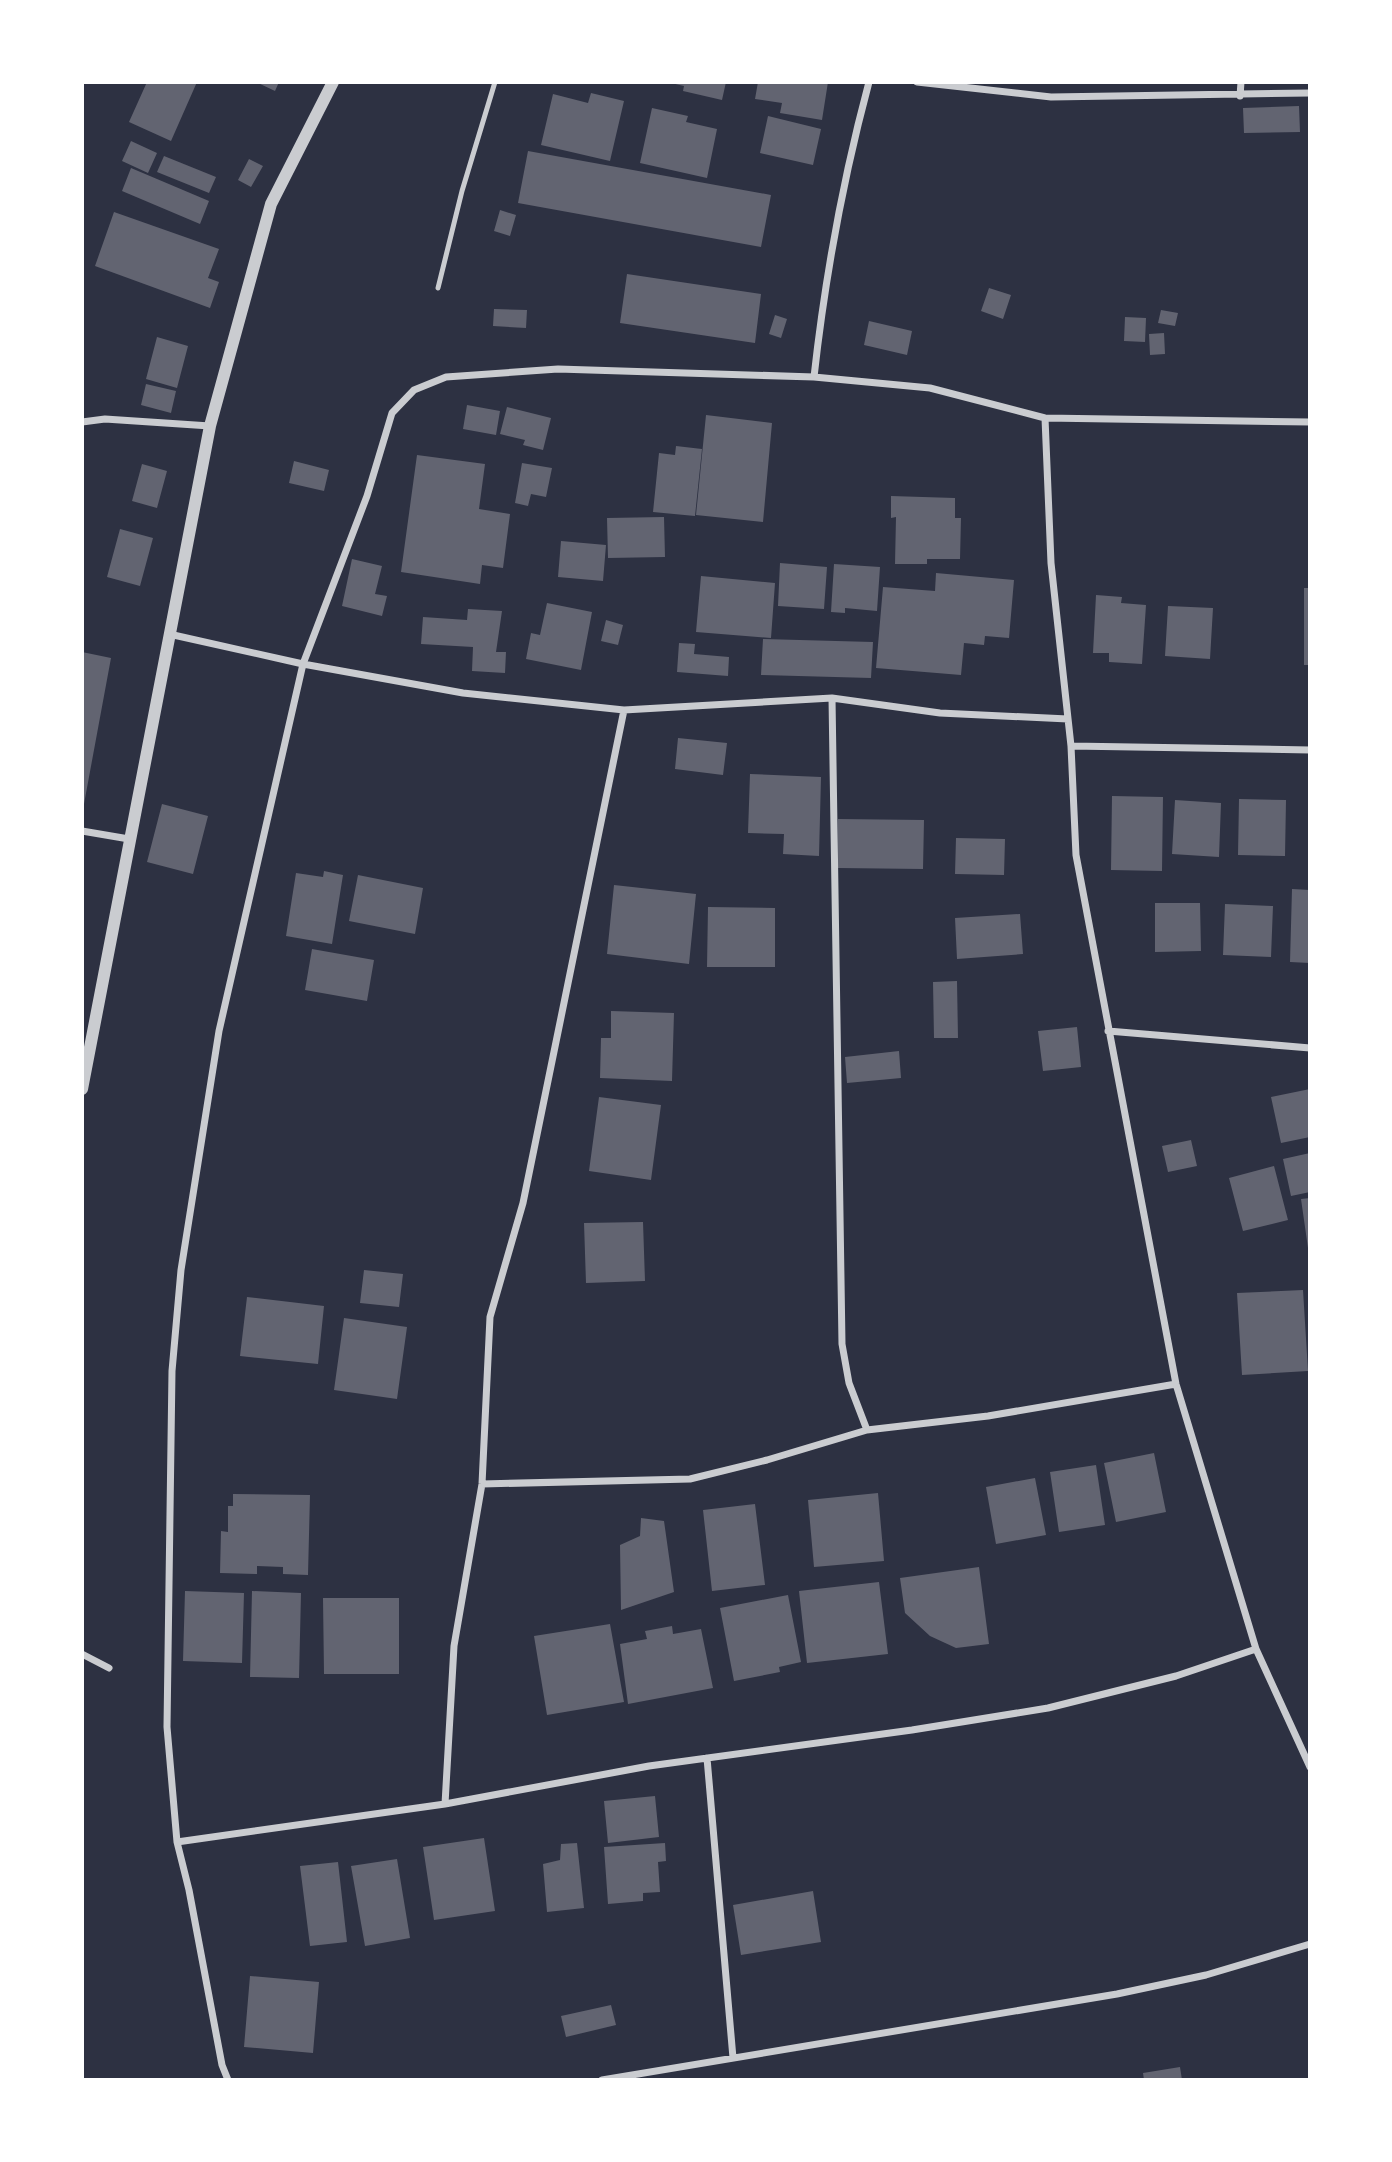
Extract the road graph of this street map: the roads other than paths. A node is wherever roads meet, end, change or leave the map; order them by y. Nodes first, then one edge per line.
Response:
1 (333, 82) edge
2 (495, 82) edge
3 (869, 82) edge
4 (917, 82) edge
5 (1241, 82) edge
6 (1310, 93) edge
7 (1240, 96) junction
8 (438, 288) dead end
9 (814, 377) junction
10 (1045, 418) junction
11 (82, 422) edge
12 (1310, 422) edge
13 (210, 426) junction
14 (169, 634) junction
15 (303, 664) junction
16 (832, 698) junction
17 (624, 710) junction
18 (1068, 719) junction
19 (1071, 746) junction
20 (1310, 750) edge
21 (82, 831) edge
22 (128, 839) junction
23 (1108, 1031) junction
24 (1310, 1048) edge
25 (82, 1089) edge
26 (1176, 1384) junction
27 (867, 1430) junction
28 (482, 1484) junction
29 (1256, 1649) junction
30 (82, 1654) edge
31 (109, 1668) dead end
32 (707, 1758) junction
33 (1310, 1767) edge
34 (445, 1804) junction
35 (177, 1842) junction
36 (1310, 1944) edge
37 (733, 2057) junction
38 (228, 2080) edge
39 (602, 2080) edge

1 - 13 street
2 - 8 lane
3 - 9 street
4 - 7 street
5 - 7 street
6 - 7 street
9 - 10 street
9 - 15 street
10 - 12 street
10 - 18 street
11 - 13 street
13 - 14 street
14 - 15 street
14 - 22 street
15 - 17 street
15 - 35 street
16 - 17 street
16 - 18 street
16 - 27 street
17 - 28 street
18 - 19 street
19 - 20 street
19 - 23 street
21 - 22 street
22 - 25 street
23 - 24 street
23 - 26 street
26 - 27 street
26 - 29 street
27 - 28 street
28 - 34 street
29 - 32 street
29 - 33 street
30 - 31 street
32 - 34 street
32 - 37 street
34 - 35 street
35 - 38 street
36 - 37 street
37 - 39 street

